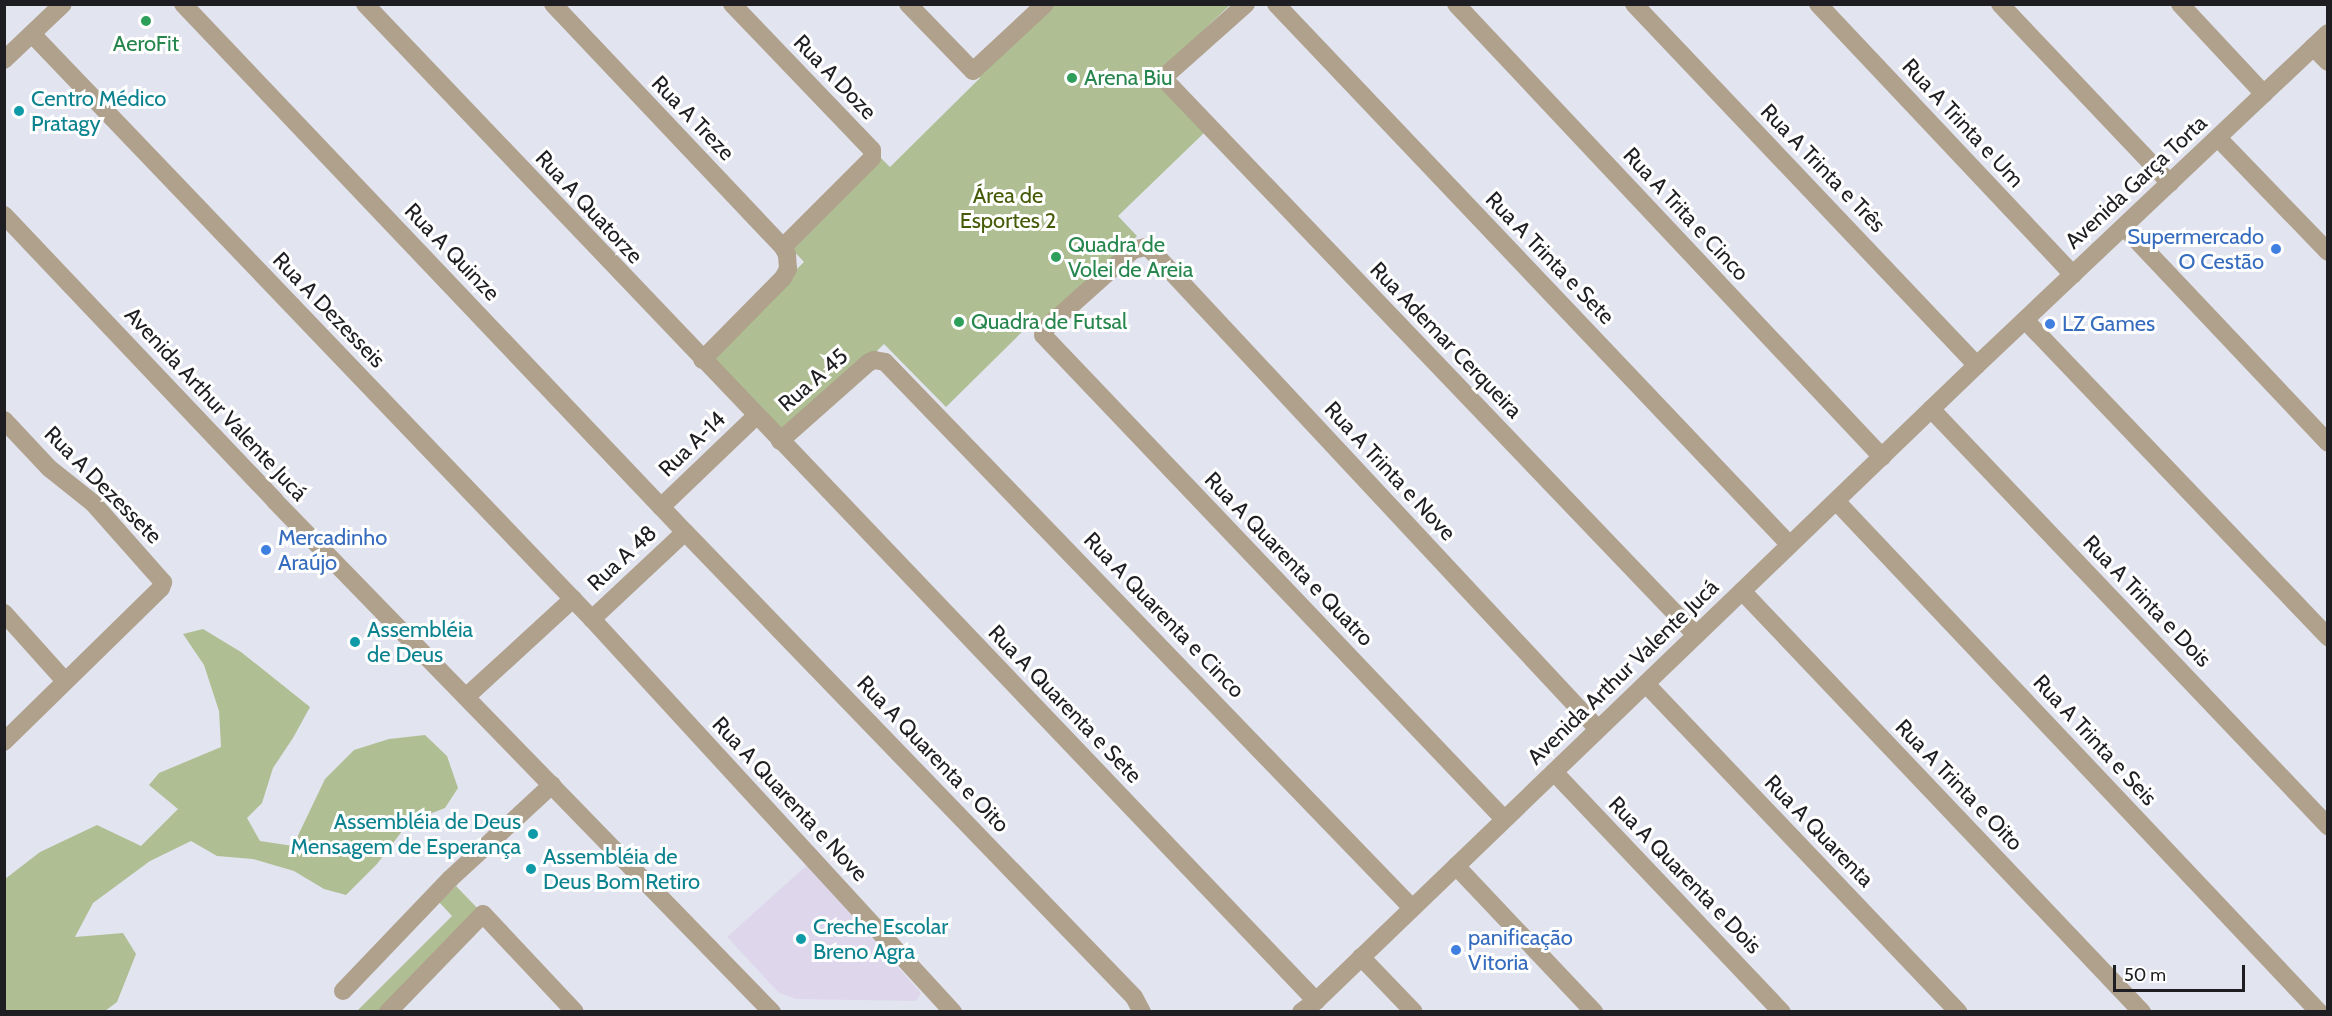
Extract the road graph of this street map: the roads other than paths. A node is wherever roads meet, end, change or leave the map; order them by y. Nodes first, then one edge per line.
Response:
1 (63, 4) edge
2 (183, 4) edge
3 (365, 4) edge
4 (553, 4) edge
5 (732, 4) edge
6 (908, 4) edge
7 (1045, 4) edge
8 (1246, 4) edge
9 (1276, 4) edge
10 (1456, 4) edge
11 (1634, 4) edge
12 (1818, 4) edge
13 (2000, 4) edge
14 (2180, 4) edge
15 (2328, 33) edge
16 (32, 34) junction
17 (2313, 47) junction
18 (4, 60) edge
19 (2328, 62) edge
20 (2264, 94) junction
21 (2218, 138) junction
22 (2170, 183) junction
23 (4, 215) edge
24 (2124, 226) junction
25 (783, 246) junction
26 (1146, 247) joint
27 (2328, 252) edge
28 (2073, 275) junction
29 (2025, 320) junction
30 (879, 359) joint
31 (702, 360) junction
32 (1977, 365) junction
33 (1931, 409) junction
34 (756, 416) junction
35 (4, 420) edge
36 (780, 441) junction
37 (2328, 442) edge
38 (1882, 457) junction
39 (1836, 501) junction
40 (661, 507) junction
41 (685, 532) junction
42 (1790, 545) junction
43 (1742, 591) junction
44 (573, 599) junction
45 (4, 613) edge
46 (592, 619) junction
47 (1696, 635) junction
48 (2328, 637) edge
49 (64, 681) junction
50 (1646, 684) junction
51 (467, 696) junction
52 (1598, 729) junction
53 (4, 742) edge
54 (1554, 772) junction
55 (552, 784) junction
56 (1504, 819) junction
57 (2328, 825) edge
58 (1456, 866) junction
59 (1412, 908) junction
60 (1361, 957) junction
61 (343, 991) dead end
62 (1309, 1006) edge
63 (390, 1011) edge
64 (575, 1011) edge
65 (772, 1011) edge
66 (953, 1011) edge
67 (1142, 1011) edge
68 (1414, 1011) edge
69 (1594, 1011) edge
70 (1782, 1011) edge
71 (1958, 1011) edge
72 (2142, 1011) edge
73 (2319, 1011) edge

1 - 16 street
2 - 40 street, Rua A Quinze
3 - 31 street, Rua A Quatorze
4 - 25 street, Rua A Treze
5 - 25 street, Rua A Doze
6 - 7 street
8 - 47 street, Rua Ademar Cerqueira
9 - 42 street, Rua A Trinta e Sete
10 - 38 street, Rua A Trita e Cinco
11 - 32 street, Rua A Trinta e Três
12 - 28 street, Rua A Trinta e Um
13 - 22 street
14 - 20 street
15 - 17 street, Avenida Garça Torta
16 - 18 street
16 - 44 street, Rua A Dezesseis
17 - 19 street
17 - 20 street, Avenida Garça Torta
20 - 21 street, Avenida Garça Torta
21 - 22 street, Avenida Garça Torta
21 - 27 street
22 - 24 street, Avenida Garça Torta
23 - 51 street, Avenida Arthur Valente Jucá
24 - 28 street, Avenida Garça Torta
24 - 37 street
25 - 31 street
26 - 52 street, Rua A Trinta e Nove
26 - 56 street, Rua A Quarenta e Quatro
28 - 29 street, Avenida Garça Torta
29 - 32 street, Avenida Garça Torta
29 - 48 street
30 - 36 street, Rua A 45
30 - 59 street, Rua A Quarenta e Cinco
31 - 34 street, Rua A Quatorze
32 - 33 street, Avenida Arthur Valente Jucá
33 - 38 street, Avenida Arthur Valente Jucá
33 - 57 street, Rua A Trinta e Dois
34 - 36 street, Rua A Quatorze
34 - 40 street, Rua A-14
35 - 49 street, Rua A Dezessete
36 - 62 street, Rua A Quarenta e Sete
38 - 39 street, Avenida Arthur Valente Jucá
39 - 42 street, Avenida Arthur Valente Jucá
39 - 73 street, Rua A Trinta e Seis
40 - 41 street, Rua A Quinze
41 - 46 street, Rua A 48
41 - 67 street, Rua A Quarenta e Oito
42 - 43 street, Avenida Arthur Valente Jucá
43 - 47 street, Avenida Arthur Valente Jucá
43 - 72 street, Rua A Trinta e Oito
44 - 46 street, Rua A Dezesseis
44 - 51 street
45 - 49 street
46 - 66 street, Rua A Quarenta e Nove
47 - 50 street, Avenida Arthur Valente Jucá
49 - 53 street
50 - 52 street, Avenida Arthur Valente Jucá
50 - 71 street, Rua A Quarenta
51 - 55 street, Avenida Arthur Valente Jucá
52 - 54 street, Avenida Arthur Valente Jucá
54 - 56 street, Avenida Arthur Valente Jucá
54 - 70 street, Rua A Quarenta e Dois
55 - 61 street
55 - 65 street, Avenida Arthur Valente Jucá
56 - 58 street, Avenida Arthur Valente Jucá
58 - 59 street, Avenida Arthur Valente Jucá
58 - 69 street
59 - 60 street, Avenida Arthur Valente Jucá
60 - 62 street, Avenida Arthur Valente Jucá
60 - 68 street
63 - 64 street

